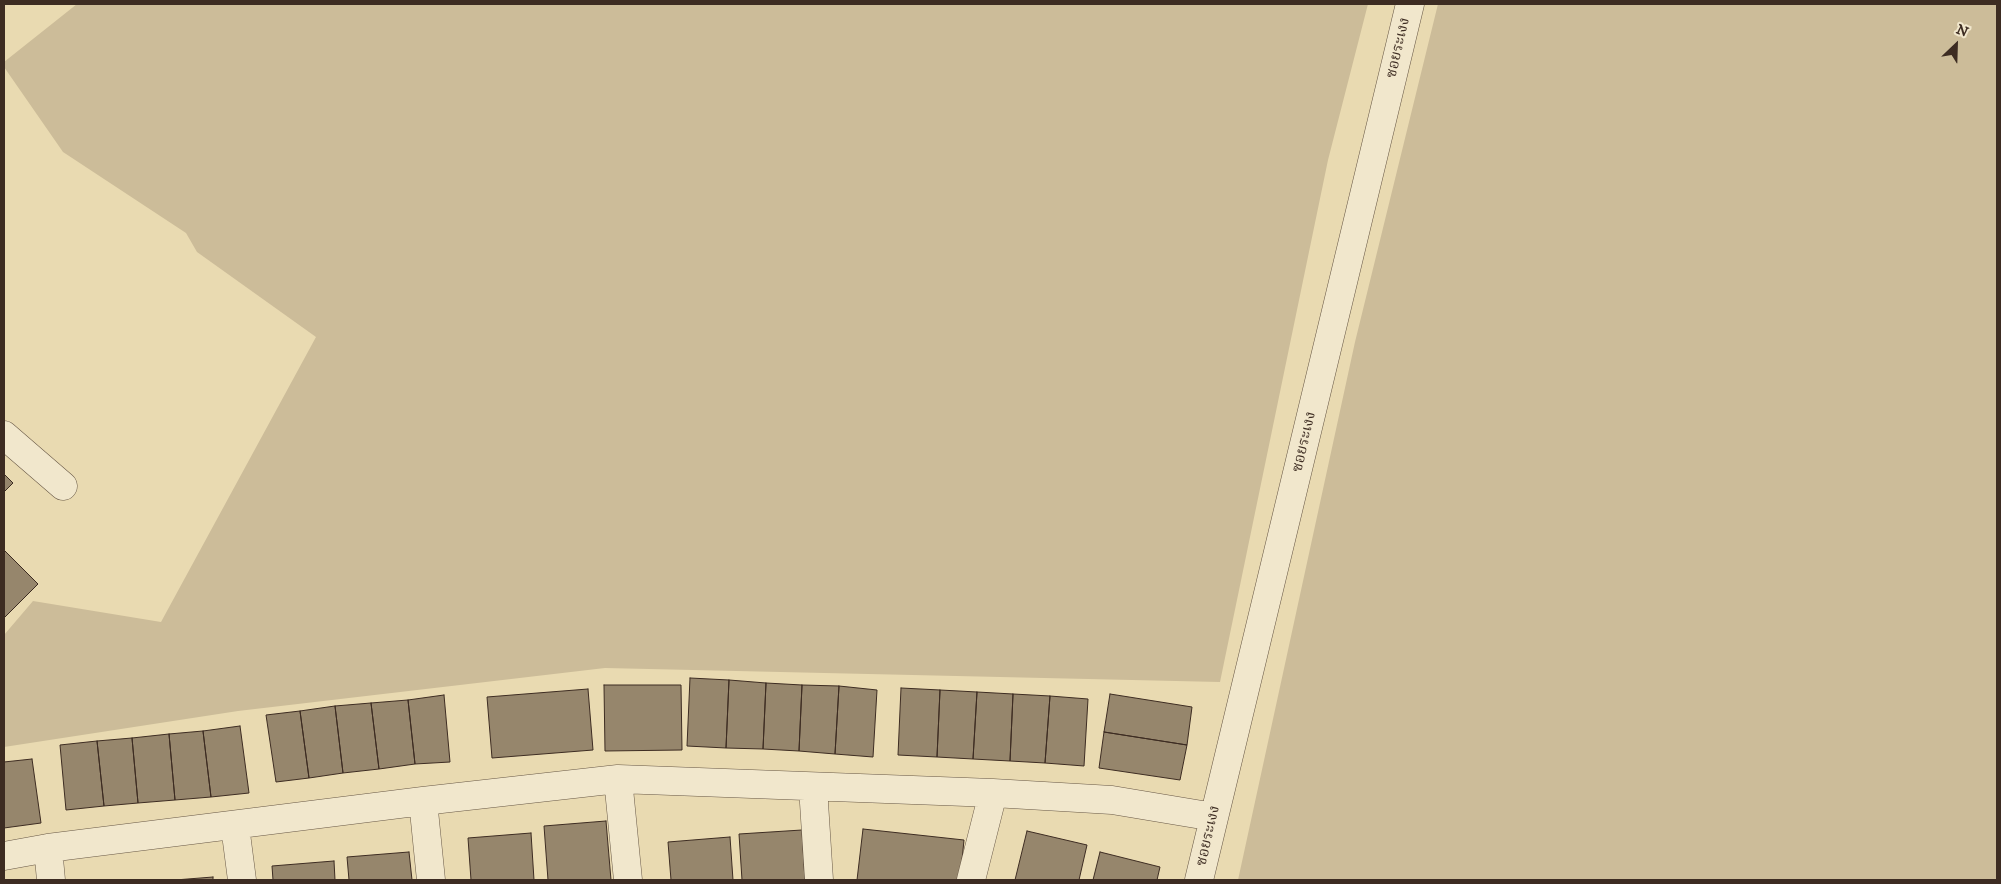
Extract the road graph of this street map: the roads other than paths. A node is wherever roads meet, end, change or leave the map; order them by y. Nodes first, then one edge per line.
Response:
1 (1410, 4) edge
2 (4, 435) edge
3 (63, 486) dead end
4 (618, 779) junction
5 (813, 787) junction
6 (994, 793) junction
7 (423, 801) junction
8 (1214, 817) junction
9 (235, 826) junction
10 (48, 848) junction
11 (4, 856) edge
12 (51, 880) edge
13 (242, 880) edge
14 (432, 880) edge
15 (628, 880) edge
16 (819, 880) edge
17 (971, 880) edge
18 (1199, 880) edge

1 - 8 street, ซอยระเงง
2 - 3 street
4 - 5 street
4 - 7 street
4 - 15 street
5 - 6 street
5 - 16 street
6 - 8 street
6 - 17 street
7 - 9 street
7 - 14 street
8 - 18 street, ซอยระเงง
9 - 10 street
9 - 13 street
10 - 11 street
10 - 12 street

